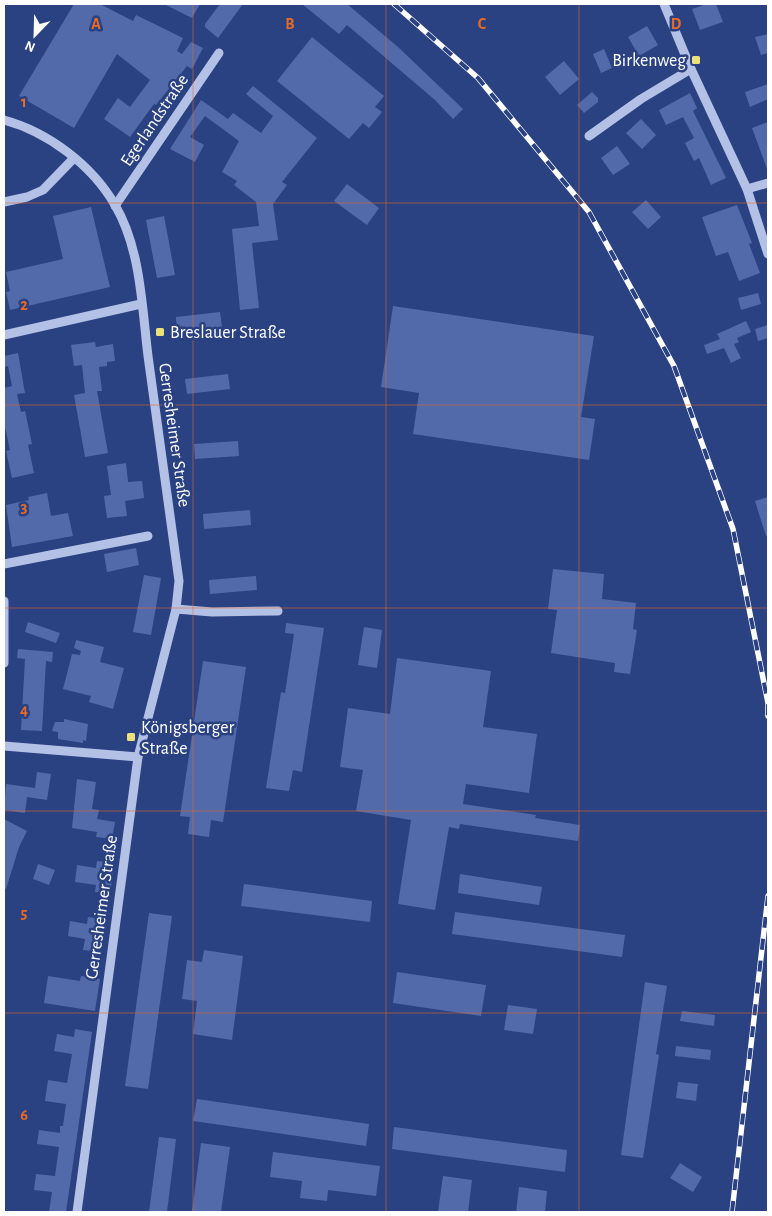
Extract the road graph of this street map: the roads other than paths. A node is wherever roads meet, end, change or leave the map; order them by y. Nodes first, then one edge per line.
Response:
1 (664, 4) edge
2 (219, 53) dead end
3 (691, 69) junction
4 (4, 120) edge
5 (589, 136) dead end
6 (74, 158) junction
7 (768, 183) edge
8 (747, 189) junction
9 (4, 202) edge
10 (115, 206) junction
11 (768, 254) edge
12 (141, 304) junction
13 (4, 335) edge
14 (148, 536) dead end
15 (4, 564) edge
16 (4, 601) edge
17 (176, 609) junction
18 (278, 611) dead end
19 (4, 663) edge
20 (4, 746) edge
21 (138, 757) junction
22 (77, 1212) edge

1 - 3 street
2 - 10 street, Egerlandstraße
3 - 5 street
3 - 8 street
4 - 6 street, Gerresheimer Straße
6 - 9 street
6 - 10 street, Gerresheimer Straße
7 - 8 street
8 - 11 street
10 - 12 street, Gerresheimer Straße
12 - 13 street
12 - 17 street, Gerresheimer Straße
14 - 15 street
16 - 19 street
17 - 18 street
17 - 21 street, Gerresheimer Straße
20 - 21 street
21 - 22 street, Gerresheimer Straße

